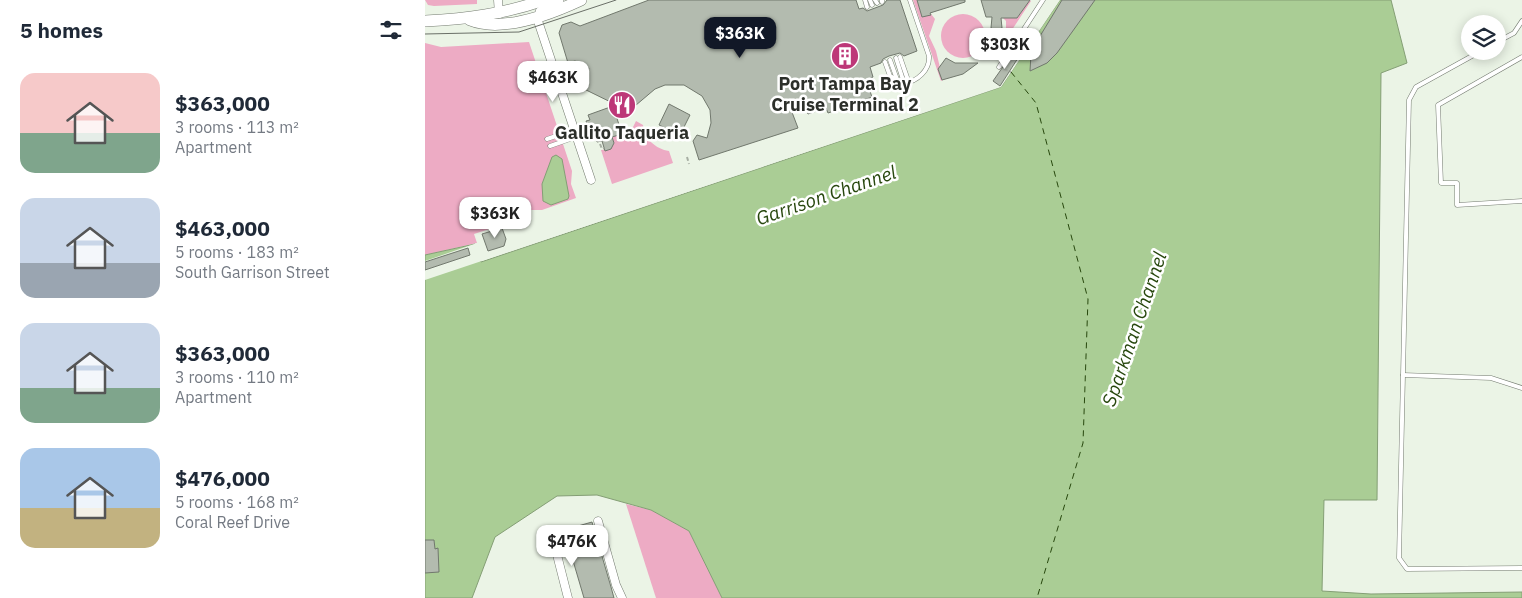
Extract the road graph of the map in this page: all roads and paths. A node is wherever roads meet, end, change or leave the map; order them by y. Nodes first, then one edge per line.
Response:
1 (498, 0) edge
2 (544, 0) edge
3 (558, 0) edge
4 (581, 0) edge
5 (865, 0) edge
6 (910, 0) edge
7 (1043, 0) edge
8 (867, 7) dead end
9 (499, 14) junction
10 (466, 18) junction
11 (537, 18) junction
12 (425, 21) edge
13 (1522, 21) edge
14 (1506, 37) edge
15 (1522, 57) edge
16 (890, 60) dead end
17 (1465, 60) edge
18 (885, 62) dead end
19 (999, 67) dead end
20 (898, 82) junction
21 (909, 82) junction
22 (904, 83) junction
23 (575, 133) junction
24 (547, 139) dead end
25 (600, 144) dead end
26 (549, 146) dead end
27 (605, 148) dead end
28 (687, 157) dead end
29 (689, 164) dead end
30 (591, 180) dead end
31 (1522, 201) edge
32 (1403, 375) junction
33 (1522, 388) edge
34 (598, 521) dead end
35 (554, 542) dead end
36 (1522, 568) edge
37 (568, 598) edge
38 (622, 598) edge

1 - 9 street
2 - 9 main road
3 - 11 main road
4 - 11 main road
5 - 8 lane
6 - 21 lane
7 - 19 lane
9 - 10 main road
10 - 11 main road
10 - 12 main road
11 - 23 street
13 - 14 lane
15 - 31 lane
16 - 20 lane
17 - 32 lane
18 - 20 lane
20 - 22 lane
21 - 22 lane
21 - 22 lane
23 - 24 lane
23 - 26 lane
23 - 30 street
25 - 27 path
28 - 29 path
32 - 33 lane
32 - 36 lane
34 - 38 street
35 - 37 street

